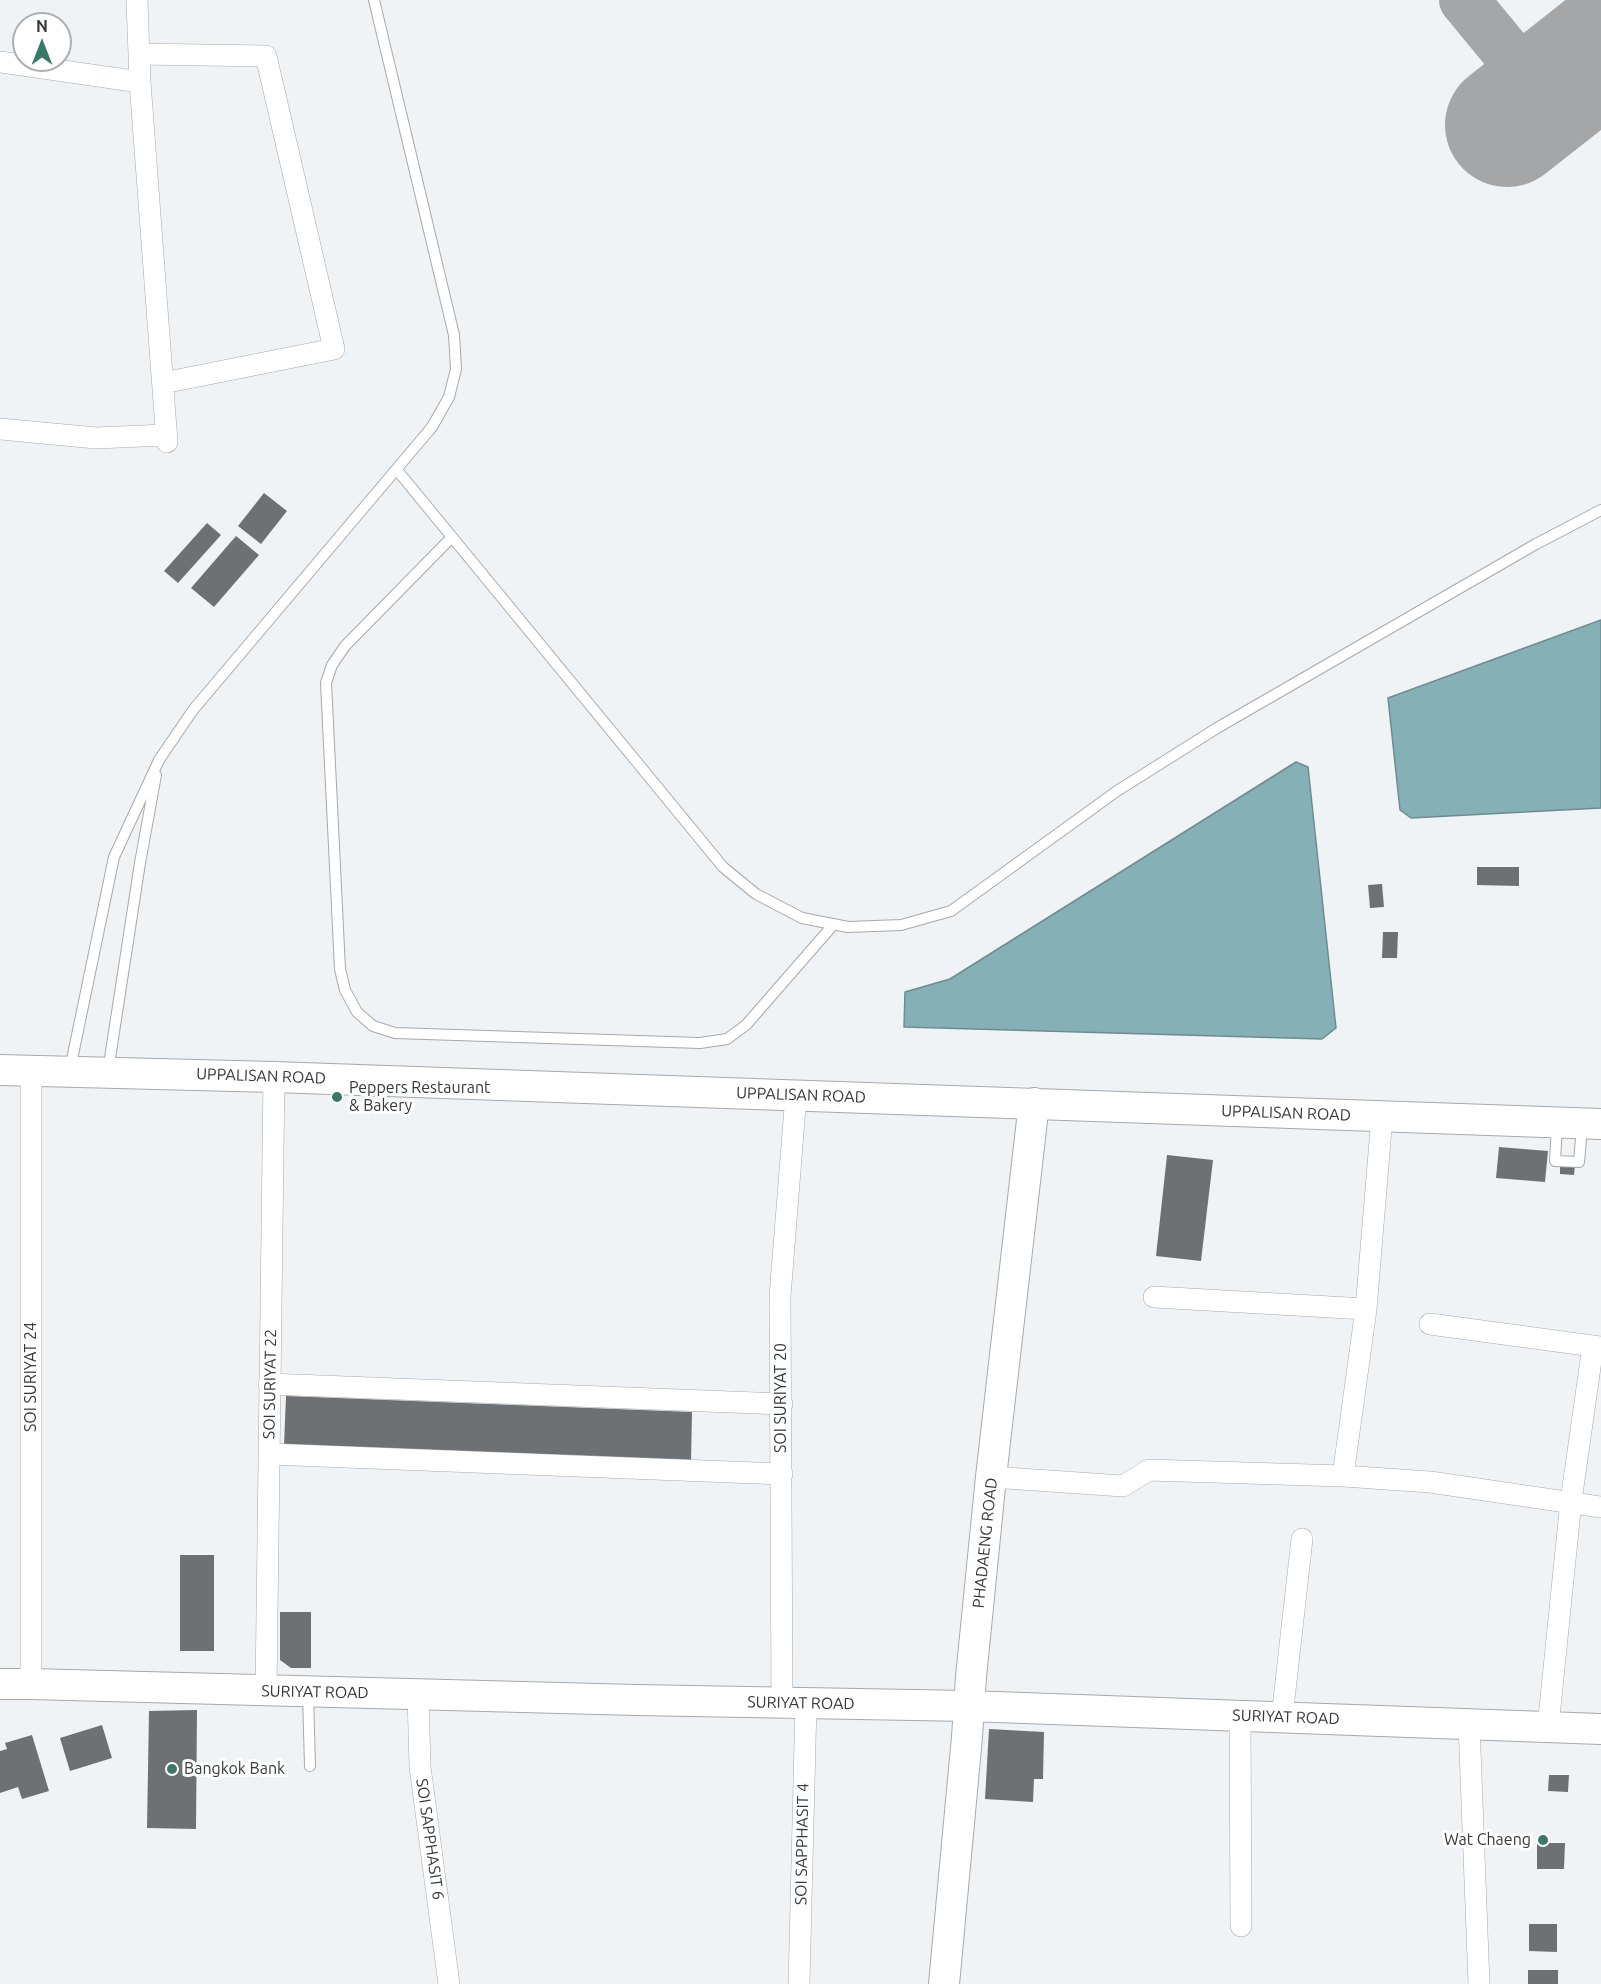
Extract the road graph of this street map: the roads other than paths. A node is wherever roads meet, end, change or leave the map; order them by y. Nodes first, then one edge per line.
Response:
1 (137, 0) edge
2 (374, 0) edge
3 (140, 54) junction
4 (0, 62) edge
5 (140, 82) junction
6 (163, 383) junction
7 (0, 429) edge
8 (397, 470) junction
9 (1601, 510) edge
10 (452, 537) junction
11 (159, 760) junction
12 (834, 924) junction
13 (0, 1070) edge
14 (31, 1071) junction
15 (69, 1071) junction
16 (107, 1072) junction
17 (274, 1077) junction
18 (796, 1095) junction
19 (1034, 1103) junction
20 (1382, 1117) junction
21 (1580, 1123) edge
22 (1154, 1297) dead end
23 (1366, 1309) junction
24 (1430, 1324) dead end
25 (1597, 1346) edge
26 (269, 1383) junction
27 (782, 1404) junction
28 (268, 1454) junction
29 (782, 1474) junction
30 (1343, 1476) junction
31 (991, 1477) junction
32 (1571, 1501) junction
33 (1601, 1507) edge
34 (1302, 1539) dead end
35 (0, 1684) edge
36 (32, 1684) junction
37 (267, 1691) junction
38 (308, 1692) junction
39 (417, 1694) junction
40 (794, 1703) junction
41 (969, 1706) junction
42 (1240, 1715) junction
43 (1282, 1717) junction
44 (1469, 1724) junction
45 (1548, 1727) junction
46 (1601, 1729) edge
47 (310, 1766) dead end
48 (1241, 1926) dead end
49 (449, 1984) edge
50 (799, 1984) edge
51 (944, 1984) edge
52 (1479, 1984) edge

1 - 3 street
2 - 8 lane
3 - 5 street
3 - 6 street
4 - 5 street
5 - 6 street
6 - 7 street
8 - 10 lane
8 - 11 lane
9 - 12 lane
10 - 12 lane
10 - 12 lane
11 - 15 lane
11 - 16 lane
13 - 14 street, UPPALISAN ROAD
14 - 15 street, UPPALISAN ROAD
14 - 36 street, SOI SURIYAT 24
15 - 16 street, UPPALISAN ROAD
16 - 17 street, UPPALISAN ROAD
17 - 18 street, UPPALISAN ROAD
17 - 26 street, SOI SURIYAT 22
18 - 19 street, UPPALISAN ROAD
18 - 27 street, SOI SURIYAT 20
19 - 20 street, UPPALISAN ROAD
19 - 31 street, PHADAENG ROAD
20 - 21 street, UPPALISAN ROAD
20 - 23 street
22 - 23 street
23 - 30 street
24 - 25 street
25 - 32 street
26 - 27 street
26 - 28 street, SOI SURIYAT 22
27 - 29 street, SOI SURIYAT 20
28 - 29 street
28 - 37 street, SOI SURIYAT 22
29 - 40 street, SOI SURIYAT 20
30 - 31 street
30 - 32 street
31 - 41 street, PHADAENG ROAD
32 - 33 street
32 - 45 street
34 - 43 street
35 - 36 street, SURIYAT ROAD
36 - 37 street, SURIYAT ROAD
37 - 38 street, SURIYAT ROAD
38 - 39 street, SURIYAT ROAD
38 - 47 lane
39 - 40 street, SURIYAT ROAD
39 - 49 street, SOI SAPPHASIT 6
40 - 41 street, SURIYAT ROAD
40 - 50 street, SOI SAPPHASIT 4
41 - 42 street, SURIYAT ROAD
41 - 51 street, PHADAENG ROAD
42 - 43 street, SURIYAT ROAD
42 - 48 street
43 - 44 street, SURIYAT ROAD
44 - 45 street, SURIYAT ROAD
44 - 52 street
45 - 46 street, SURIYAT ROAD

